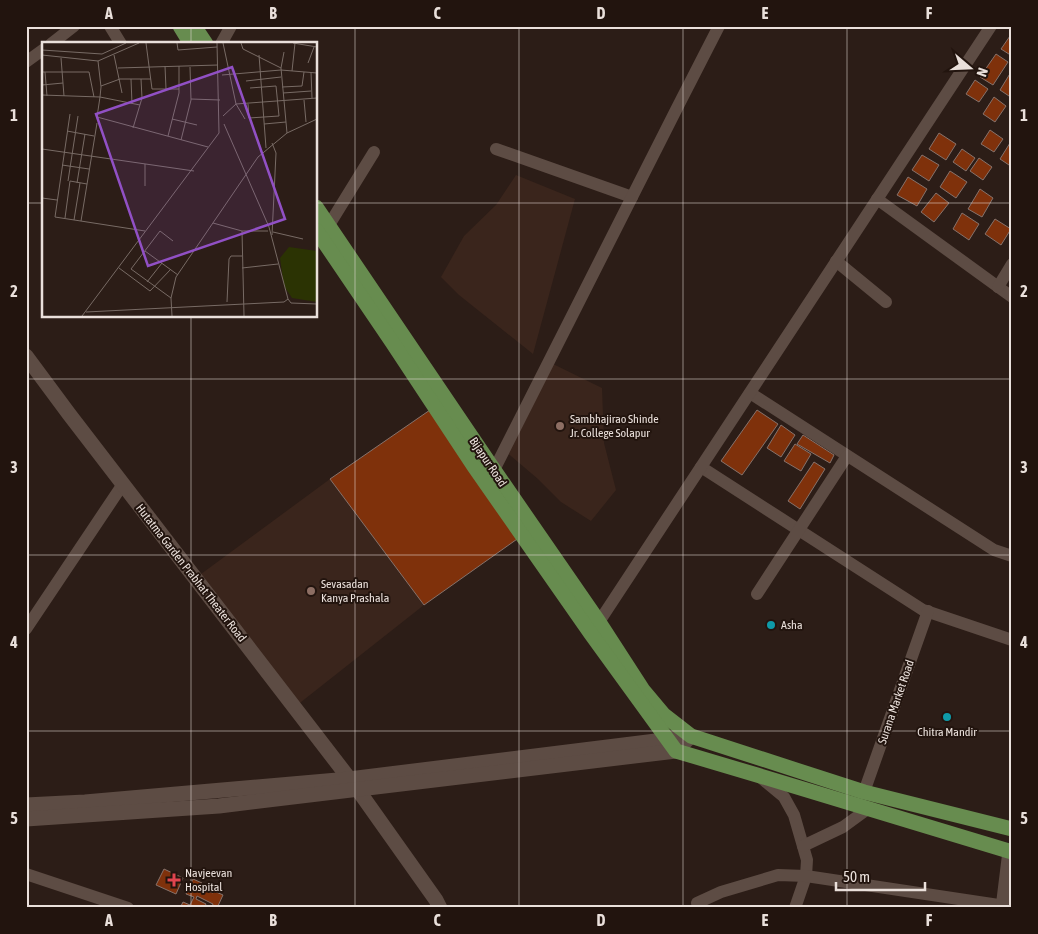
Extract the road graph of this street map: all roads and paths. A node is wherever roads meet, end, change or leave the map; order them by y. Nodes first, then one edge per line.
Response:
1 (74, 26) edge
2 (110, 26) edge
3 (180, 26) edge
4 (194, 26) edge
5 (231, 26) edge
6 (720, 26) edge
7 (991, 26) edge
8 (54, 42) edge
9 (120, 42) edge
10 (191, 42) edge
11 (205, 42) edge
12 (222, 42) edge
13 (42, 50) edge
14 (26, 62) edge
15 (496, 149) dead end
16 (374, 152) dead end
17 (632, 197) junction
18 (877, 200) junction
19 (318, 214) edge
20 (322, 228) edge
21 (836, 261) junction
22 (1012, 264) edge
23 (998, 287) junction
24 (1012, 297) edge
25 (886, 302) dead end
26 (26, 356) edge
27 (750, 393) junction
28 (847, 456) junction
29 (701, 467) junction
30 (488, 474) junction
31 (123, 484) junction
32 (798, 530) junction
33 (1012, 556) edge
34 (757, 594) dead end
35 (928, 612) junction
36 (595, 628) junction
37 (26, 629) edge
38 (1012, 640) edge
39 (691, 736) junction
40 (672, 746) junction
41 (757, 774) junction
42 (354, 785) junction
43 (864, 792) junction
44 (26, 805) edge
45 (869, 808) junction
46 (26, 819) edge
47 (1012, 830) edge
48 (803, 846) junction
49 (1011, 851) edge
50 (26, 874) edge
51 (806, 876) junction
52 (697, 903) dead end
53 (1006, 907) edge
54 (128, 908) edge
55 (440, 908) edge
56 (795, 908) edge

1 - 8 street
2 - 9 street
3 - 10 main road
4 - 11 main road
5 - 12 street
6 - 17 street
7 - 18 street
13 - 14 street
15 - 17 street
16 - 20 street
17 - 30 street
18 - 21 street
18 - 23 street
19 - 20 main road, Bijapur Road
20 - 30 main road, Bijapur Road
21 - 25 street
21 - 27 street
22 - 23 street
23 - 24 street
26 - 31 main road, Hutatma Garden Prabhat Theater Road
27 - 28 street
27 - 29 street
28 - 32 street
28 - 33 street
29 - 32 street
29 - 36 street
30 - 36 main road, Bijapur Road
31 - 37 street
31 - 42 main road, Hutatma Garden Prabhat Theater Road
32 - 34 street
32 - 35 street
35 - 38 street
35 - 43 street, Surana Market Road
36 - 39 main road, Bijapur Road
36 - 40 main road
39 - 40 main road
39 - 43 main road, Bijapur Road
40 - 41 main road
40 - 42 main road
41 - 45 main road
41 - 48 street
42 - 44 main road
42 - 46 main road
42 - 55 main road, Hutatma Garden Prabhat Theater Road
43 - 47 main road, Bijapur Road
45 - 48 street
45 - 49 main road
48 - 51 street
49 - 53 main road
50 - 54 street
51 - 52 street
51 - 53 street
51 - 56 street

